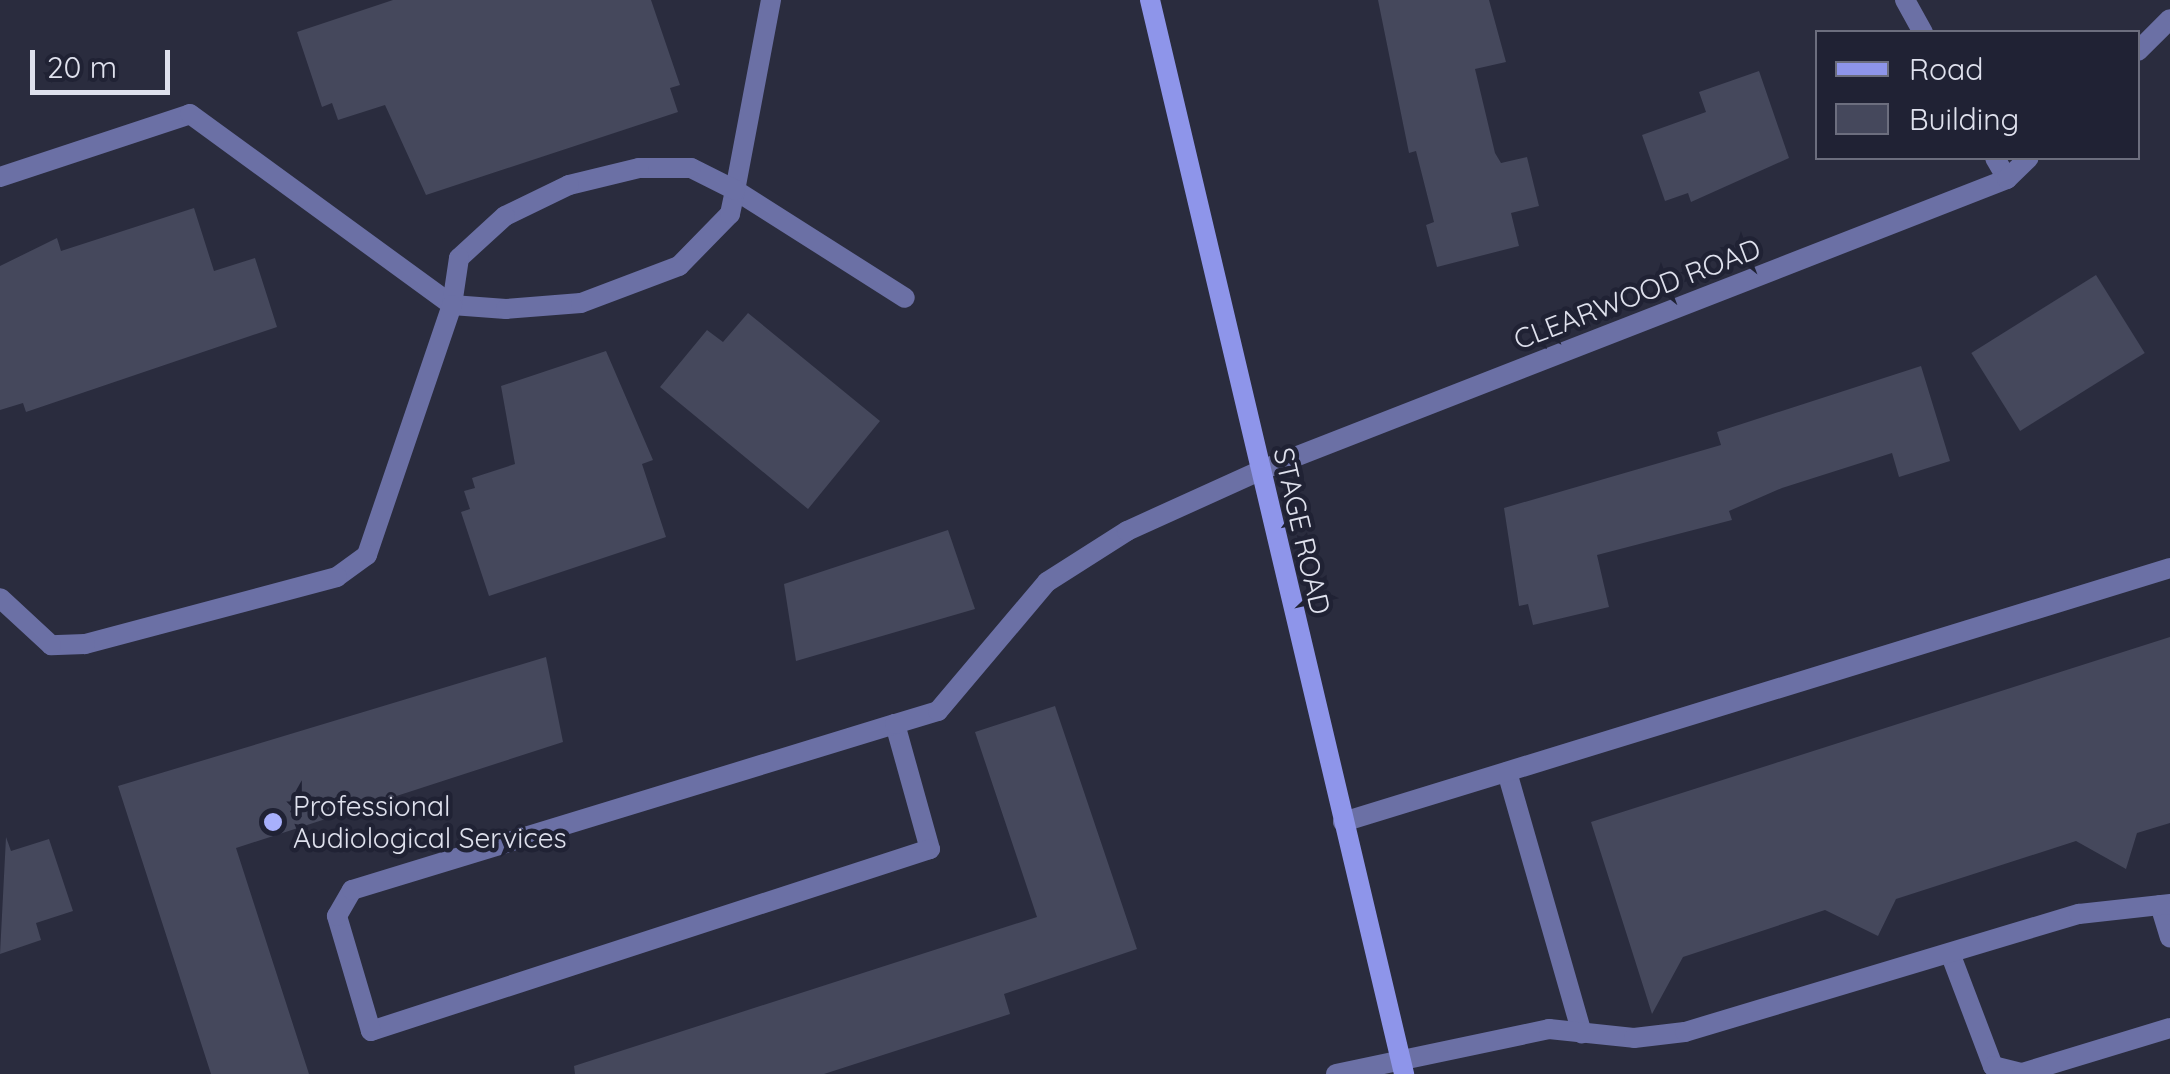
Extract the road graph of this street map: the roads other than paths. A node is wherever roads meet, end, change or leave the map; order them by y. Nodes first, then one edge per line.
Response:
1 (770, 0) edge
2 (1150, 0) edge
3 (1904, 0) edge
4 (2170, 19) edge
5 (1922, 30) edge
6 (2140, 49) edge
7 (1996, 160) edge
8 (2027, 160) edge
9 (0, 177) edge
10 (2007, 179) junction
11 (735, 190) junction
12 (905, 298) dead end
13 (452, 305) junction
14 (1259, 471) junction
15 (2170, 568) edge
16 (0, 598) edge
17 (895, 724) junction
18 (1507, 772) junction
19 (1343, 822) junction
20 (2165, 905) edge
21 (2170, 938) edge
22 (1950, 953) junction
23 (2170, 1028) edge
24 (1582, 1032) junction
25 (1403, 1068) edge
26 (1336, 1074) edge

1 - 11 street
2 - 14 main road, STAGE ROAD
3 - 5 street
4 - 6 street
7 - 10 street
8 - 10 street, CLEARWOOD ROAD
9 - 13 street
10 - 14 street, CLEARWOOD ROAD
11 - 12 street
11 - 13 street
11 - 13 street
13 - 16 street
14 - 17 street, CLEARWOOD ROAD
14 - 19 main road, STAGE ROAD
15 - 18 street
17 - 17 street, CLEARWOOD ROAD
18 - 19 street
18 - 24 street
19 - 25 main road, STAGE ROAD
20 - 21 street
20 - 22 street
22 - 23 street
22 - 24 street
24 - 25 street
25 - 26 street

